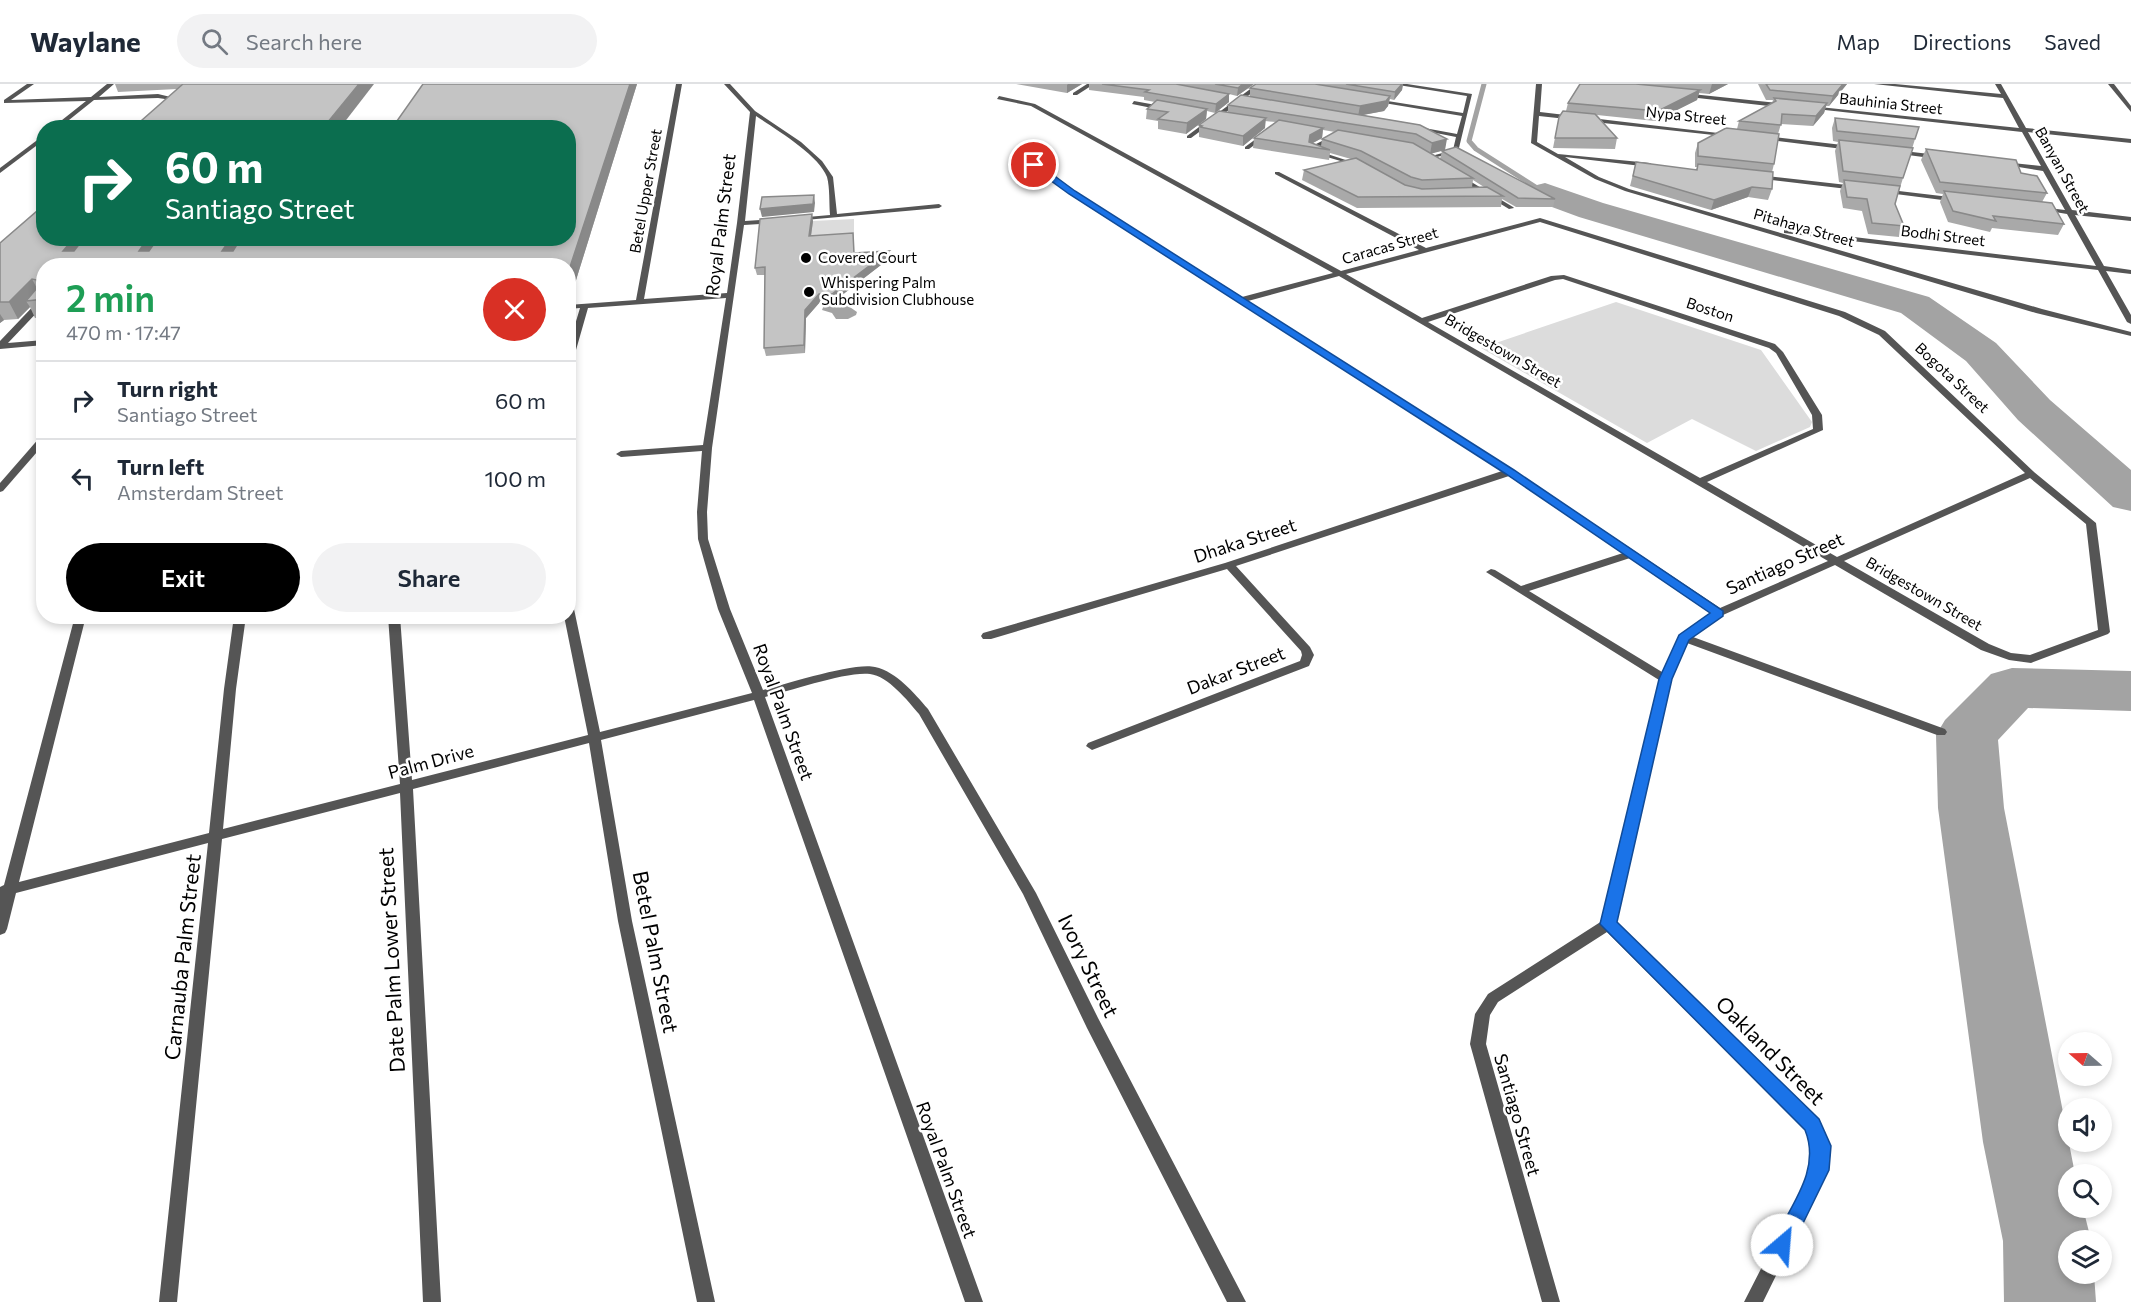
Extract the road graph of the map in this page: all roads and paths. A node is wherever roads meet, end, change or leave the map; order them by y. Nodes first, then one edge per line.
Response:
1 (31, 84) edge
2 (111, 84) edge
3 (679, 84) edge
4 (727, 84) edge
5 (1091, 84) edge
6 (1261, 84) edge
7 (1398, 84) edge
8 (1539, 84) edge
9 (1877, 84) edge
10 (1998, 84) edge
11 (2111, 84) edge
12 (1004, 91) dead end
13 (1075, 94) dead end
14 (1670, 94) edge
15 (2005, 96) junction
16 (93, 98) junction
17 (1228, 98) edge
18 (1361, 99) edge
19 (1239, 100) junction
20 (1251, 102) edge
21 (1134, 103) edge
22 (3, 104) edge
23 (167, 108) edge
24 (2131, 110) edge
25 (1181, 111) edge
26 (753, 112) junction
27 (1538, 114) junction
28 (1205, 115) edge
29 (1464, 115) junction
30 (1216, 117) junction
31 (1226, 118) edge
32 (65, 120) edge
33 (1276, 126) edge
34 (1413, 128) edge
35 (2024, 130) junction
36 (1323, 135) edge
37 (1735, 135) edge
38 (1460, 136) junction
39 (1189, 137) edge
40 (1759, 138) edge
41 (2131, 141) edge
42 (36, 143) edge
43 (1247, 148) edge
44 (1863, 149) edge
45 (1015, 151) dead end
46 (1886, 151) edge
47 (1422, 154) edge
48 (1553, 154) junction
49 (1430, 158) junction
50 (1943, 158) edge
51 (1989, 162) edge
52 (1439, 164) edge
53 (1658, 166) edge
54 (2046, 169) junction
55 (1366, 170) edge
56 (1448, 170) edge
57 (0, 171) edge
58 (1277, 173) dead end
59 (1750, 176) edge
60 (1866, 189) edge
61 (1878, 190) edge
62 (1474, 193) edge
63 (1485, 193) junction
64 (1970, 201) edge
65 (939, 206) dead end
66 (2026, 207) edge
67 (1511, 208) edge
68 (2071, 212) junction
69 (834, 215) junction
70 (2131, 219) edge
71 (1546, 220) joint
72 (741, 223) junction
73 (1752, 226) junction
74 (1424, 250) junction
75 (2103, 269) junction
76 (2131, 272) edge
77 (1340, 274) junction
78 (730, 295) junction
79 (1242, 300) junction
80 (639, 303) junction
81 (585, 306) junction
82 (576, 307) edge
83 (36, 308) edge
84 (1422, 321) junction
85 (2131, 322) edge
86 (2131, 334) edge
87 (576, 337) edge
88 (36, 343) edge
89 (36, 447) edge
90 (707, 448) junction
91 (621, 454) dead end
92 (1510, 472) junction
93 (2031, 474) junction
94 (1700, 482) junction
95 (0, 489) edge
96 (1630, 554) junction
97 (1837, 560) junction
98 (1229, 565) junction
99 (1491, 572) dead end
100 (1520, 590) junction
101 (1719, 613) junction
102 (79, 624) edge
103 (239, 624) edge
104 (395, 624) edge
105 (571, 624) edge
106 (987, 636) dead end
107 (1684, 638) junction
108 (1985, 646) joint
109 (873, 670) joint
110 (1665, 679) junction
111 (759, 696) junction
112 (1941, 732) dead end
113 (594, 737) junction
114 (1092, 746) dead end
115 (405, 788) junction
116 (216, 835) junction
117 (5, 891) edge
118 (1608, 924) junction
119 (0, 928) edge
120 (168, 1302) edge
121 (432, 1302) edge
122 (706, 1302) edge
123 (974, 1302) edge
124 (1237, 1302) edge
125 (1551, 1302) edge
126 (1753, 1302) edge

1 - 22 street
2 - 16 street
3 - 80 street, Betel Upper Street
4 - 26 street
5 - 13 street
6 - 19 street
7 - 29 street
8 - 27 street, Pitahaya Street
9 - 15 street
10 - 15 street, Banyan Street
11 - 24 street
12 - 77 street, Bridgestown Street
14 - 35 street, Bauhinia Street
15 - 35 street, Banyan Street
16 - 22 street
16 - 23 street
16 - 32 street
17 - 19 street
18 - 29 street
19 - 20 street
19 - 30 street
21 - 25 street
26 - 69 street
26 - 72 street, Royal Palm Street
27 - 37 street, Nypa Street
27 - 48 street, Pitahaya Street
28 - 30 street
29 - 38 street
30 - 31 street
30 - 39 street
33 - 43 street
34 - 38 street
35 - 41 street, Bauhinia Street
35 - 54 street, Banyan Street
36 - 55 street
38 - 49 street
40 - 44 street
42 - 57 street
45 - 79 street
46 - 50 street
47 - 49 street
48 - 53 street
48 - 73 street, Pitahaya Street
49 - 52 street
51 - 54 street
54 - 68 street, Banyan Street
56 - 63 street
58 - 74 street
59 - 60 street
61 - 64 street
62 - 63 street
63 - 67 street
65 - 69 street
66 - 68 street
68 - 70 street
68 - 75 street, Banyan Street
69 - 72 street
71 - 74 street, Caracas Street
71 - 93 street, Bogota Street
72 - 78 street, Royal Palm Street
73 - 75 street, Bodhi Street
73 - 86 street, Pitahaya Street
74 - 77 street, Caracas Street
75 - 76 street, Bodhi Street
75 - 85 street, Banyan Street
77 - 79 street, Caracas Street
77 - 84 street, Bridgestown Street
78 - 80 street
78 - 90 street, Royal Palm Street
79 - 92 street
80 - 81 street
81 - 82 street
81 - 87 street
83 - 88 street
84 - 94 street, Bridgestown Street
84 - 94 street, Boston
89 - 95 street
90 - 91 street
90 - 111 street, Royal Palm Street
92 - 96 street
92 - 98 street, Dhaka Street
93 - 97 street, Santiago Street
93 - 108 street, Bogota Street
94 - 97 street, Bridgestown Street
96 - 100 street
96 - 101 street
97 - 101 street, Santiago Street
97 - 108 street, Bridgestown Street
98 - 106 street, Dhaka Street
98 - 114 street, Dakar Street
99 - 100 street
100 - 110 street
101 - 107 street, Santiago Street
102 - 117 street
103 - 116 street, Carnauba Palm Street
104 - 115 street, Date Palm Lower Street
105 - 113 street, Betel Palm Street
107 - 110 street, Santiago Street
107 - 112 street
109 - 111 street, Palm Drive
109 - 124 street, Ivory Street
110 - 118 street, Santiago Street
111 - 113 street, Palm Drive
111 - 123 street, Royal Palm Street
113 - 115 street, Palm Drive
113 - 122 street, Betel Palm Street
115 - 116 street, Palm Drive
115 - 121 street, Date Palm Lower Street
116 - 117 street, Palm Drive
116 - 120 street, Carnauba Palm Street
117 - 119 street
118 - 125 street, Santiago Street
118 - 126 street, Oakland Street

